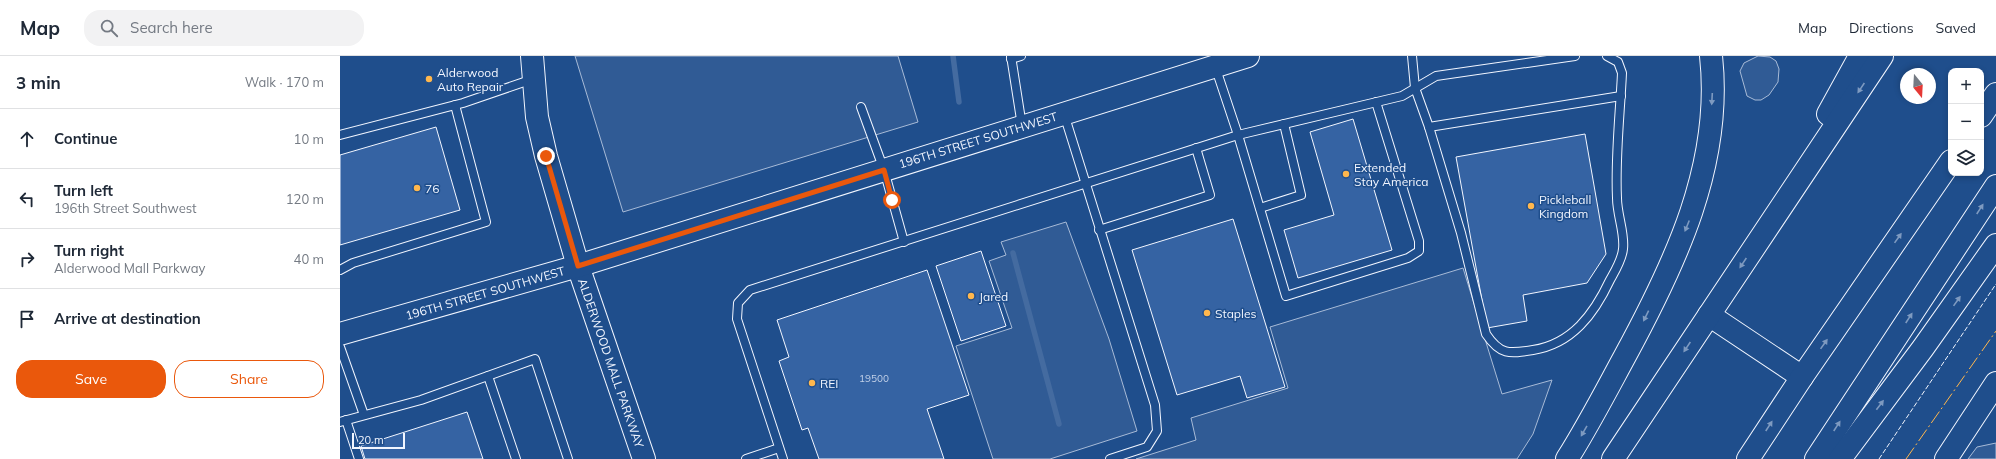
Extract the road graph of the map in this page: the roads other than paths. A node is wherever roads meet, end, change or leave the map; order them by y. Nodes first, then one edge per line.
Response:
1 (532, 56) edge
2 (1021, 56) edge
3 (1248, 56) edge
4 (1412, 56) edge
5 (1576, 56) edge
6 (1608, 56) edge
7 (1711, 56) edge
8 (1860, 56) edge
9 (1882, 56) edge
10 (1011, 57) edge
11 (1213, 61) edge
12 (533, 79) junction
13 (1415, 88) junction
14 (1996, 94) edge
15 (1621, 96) junction
16 (1376, 102) junction
17 (455, 105) junction
18 (860, 107) dead end
19 (1984, 112) edge
20 (1064, 114) junction
21 (1284, 124) junction
22 (1022, 127) junction
23 (1429, 127) junction
24 (340, 135) edge
25 (1238, 135) junction
26 (1196, 148) junction
27 (1948, 165) edge
28 (884, 170) junction
29 (1085, 185) junction
30 (1996, 186) edge
31 (1260, 208) junction
32 (1100, 230) junction
33 (1765, 231) junction
34 (904, 242) junction
35 (1996, 245) edge
36 (578, 266) junction
37 (340, 270) edge
38 (1709, 315) junction
39 (340, 334) edge
40 (340, 347) edge
41 (488, 376) junction
42 (1802, 376) junction
43 (1996, 383) edge
44 (364, 415) junction
45 (343, 421) edge
46 (779, 448) junction
47 (359, 459) edge
48 (516, 459) edge
49 (568, 459) edge
50 (644, 459) edge
51 (746, 459) edge
52 (783, 459) edge
53 (1110, 459) edge
54 (1567, 459) edge
55 (1613, 459) edge
56 (1748, 459) edge
57 (1816, 459) edge
58 (1840, 459) edge
59 (1946, 459) edge

1 - 12 main road, ALDERWOOD MALL PARKWAY
2 - 10 lane
3 - 11 main road, 196TH STREET SOUTHWEST
4 - 13 lane
5 - 13 lane
6 - 15 lane
7 -> 54 main road
8 - 33 main road
9 -> 33 main road
10 - 22 lane
11 - 20 main road, 196TH STREET SOUTHWEST
11 - 25 lane
12 - 17 lane
12 - 36 main road, ALDERWOOD MALL PARKWAY
13 - 16 lane
13 - 23 lane
14 - 19 main road
15 - 23 lane
15 - 23 lane
16 - 21 lane
16 - 31 lane
17 - 24 lane
17 - 37 lane
18 - 28 lane
20 - 22 main road, 196TH STREET SOUTHWEST
20 - 29 lane
21 - 25 lane
21 - 31 lane
22 - 28 main road, 196TH STREET SOUTHWEST
25 - 26 lane
25 - 31 lane
26 - 29 lane
26 - 32 lane
42 -> 27 main road
28 - 34 lane
28 - 36 main road, 196TH STREET SOUTHWEST
29 - 32 lane
29 - 34 lane
57 -> 30 main road
32 - 53 lane
33 -> 38 main road
34 - 46 lane
58 -> 35 main road
36 - 39 main road, 196TH STREET SOUTHWEST
36 - 50 main road, ALDERWOOD MALL PARKWAY
38 - 42 main road
38 -> 55 main road
40 - 44 lane
41 - 44 lane
41 - 48 lane
41 - 49 lane
56 -> 42 main road
43 - 59 main road
44 - 45 lane
45 - 47 lane
46 - 51 lane
46 - 52 lane

